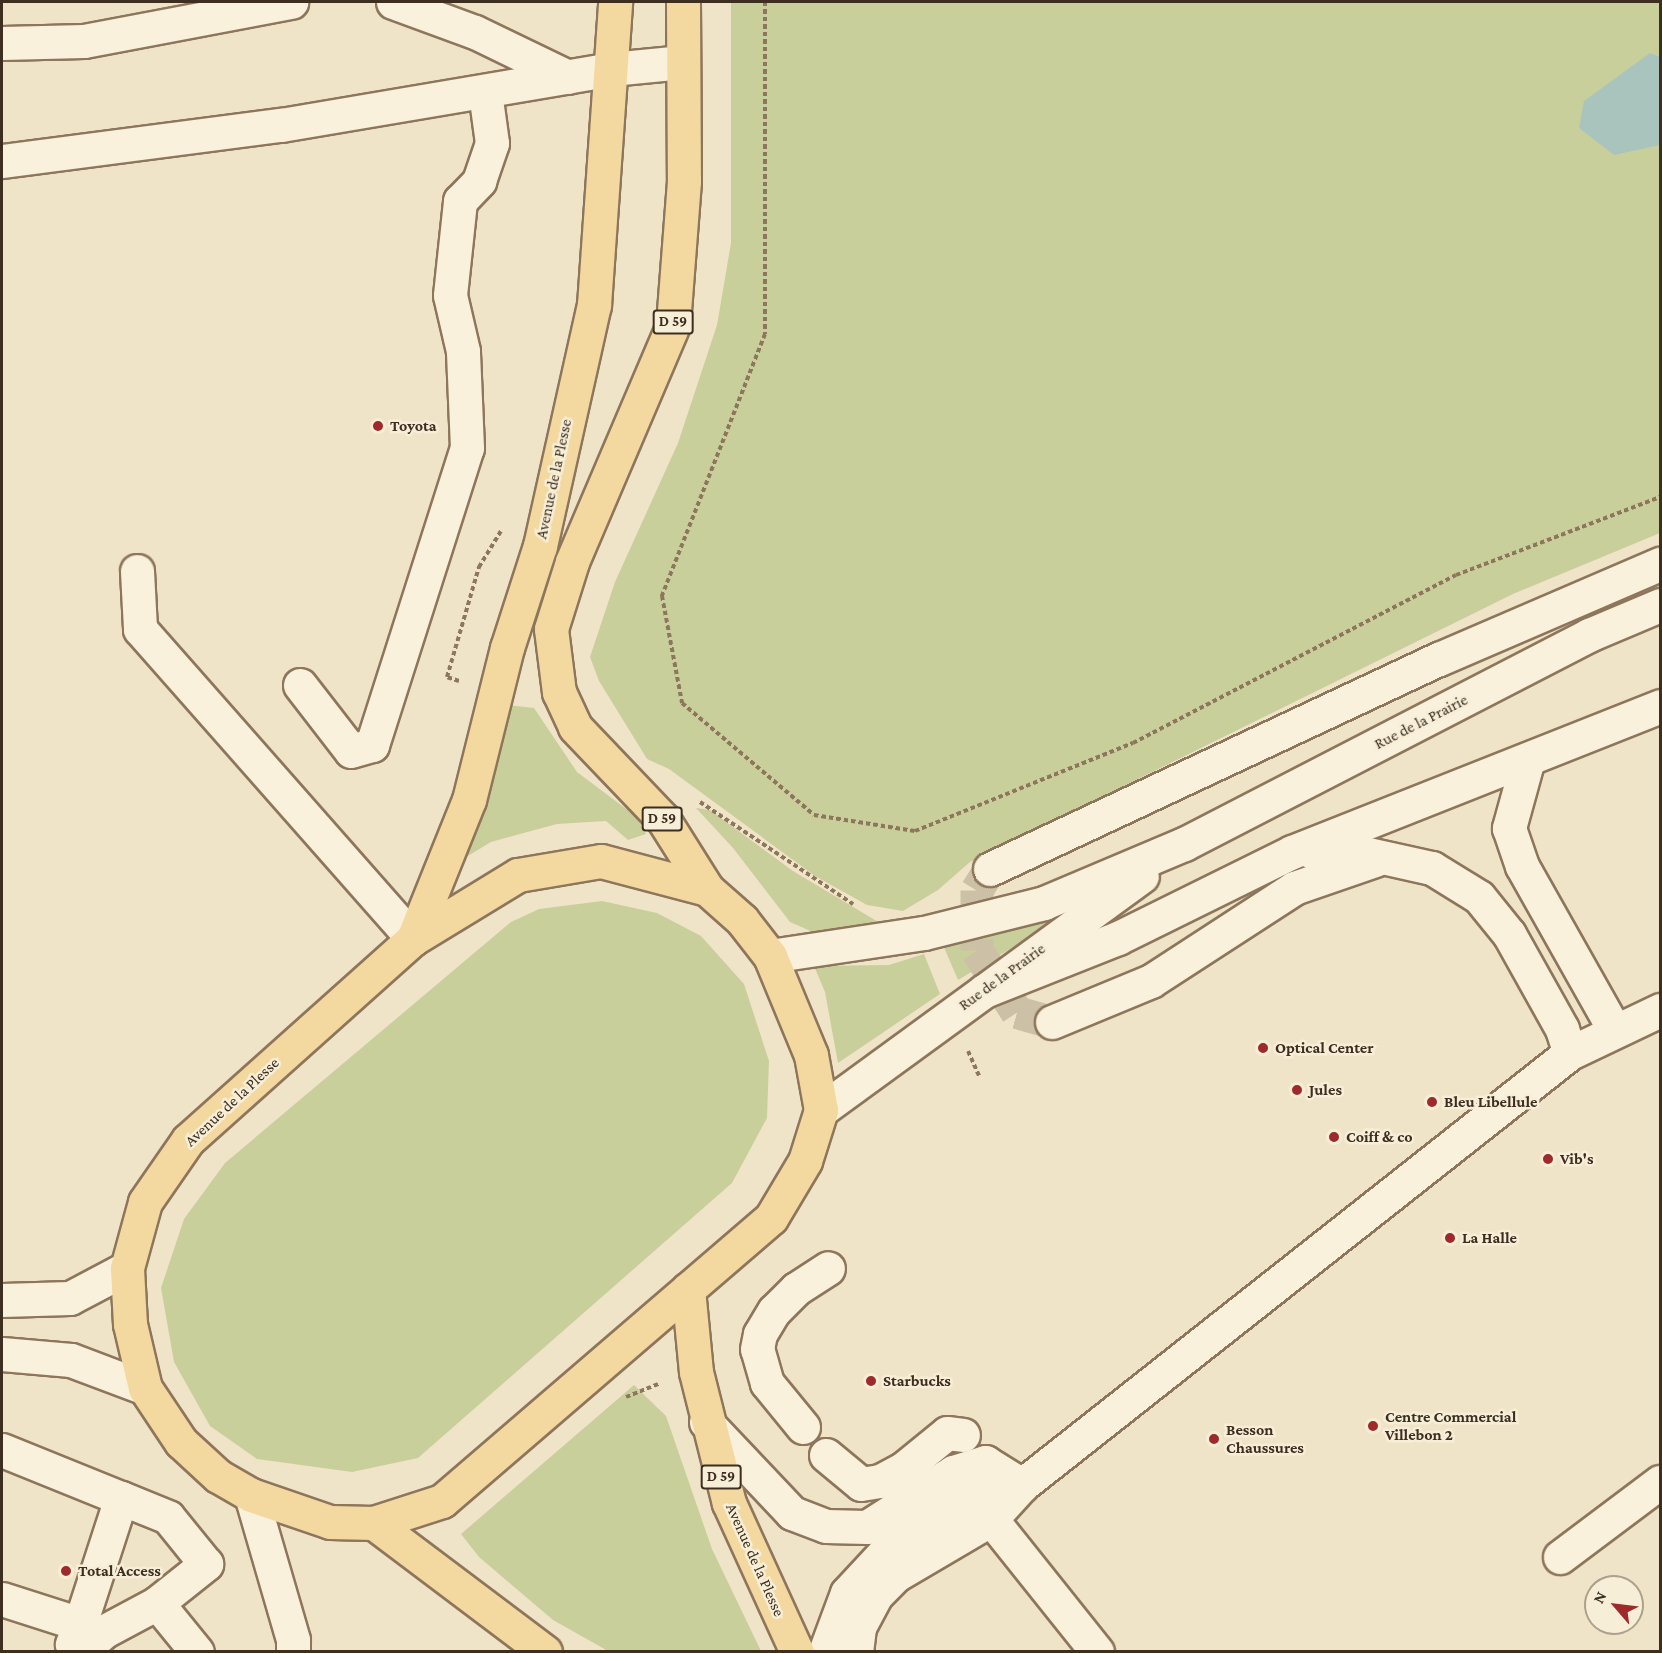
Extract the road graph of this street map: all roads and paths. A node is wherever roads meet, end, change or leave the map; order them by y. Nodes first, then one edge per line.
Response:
1 (291, 2) edge
2 (393, 2) edge
3 (615, 2) edge
4 (683, 2) edge
5 (765, 2) edge
6 (475, 32) junction
7 (2, 43) edge
8 (683, 62) junction
9 (611, 69) junction
10 (568, 77) junction
11 (493, 91) junction
12 (2, 161) edge
13 (1660, 497) edge
14 (1660, 564) edge
15 (137, 571) dead end
16 (1660, 605) edge
17 (300, 685) dead end
18 (1660, 706) edge
19 (1528, 759) junction
20 (690, 796) dead end
21 (1184, 844) junction
22 (1292, 852) junction
23 (1381, 858) junction
24 (990, 869) tunnel mouth
25 (707, 889) junction
26 (855, 905) dead end
27 (413, 939) junction
28 (770, 956) junction
29 (984, 991) junction
30 (1660, 1010) edge
31 (1052, 1022) tunnel mouth
32 (1615, 1031) junction
33 (1570, 1053) junction
34 (820, 1110) junction
35 (127, 1268) junction
36 (828, 1268) dead end
37 (688, 1289) junction
38 (2, 1300) edge
39 (2, 1354) edge
40 (145, 1388) junction
41 (706, 1422) junction
42 (803, 1427) dead end
43 (963, 1435) dead end
44 (2, 1450) edge
45 (826, 1455) dead end
46 (1660, 1482) edge
47 (1022, 1485) junction
48 (251, 1495) junction
49 (121, 1498) junction
50 (991, 1520) junction
51 (374, 1523) junction
52 (1560, 1557) dead end
53 (2, 1599) edge
54 (157, 1603) junction
55 (77, 1642) edge
56 (197, 1652) edge
57 (293, 1652) edge
58 (546, 1652) edge
59 (797, 1652) edge
60 (825, 1652) edge
61 (856, 1652) edge
62 (1097, 1652) edge

1 - 7 street
2 - 6 street
3 - 9 main road, Avenue de la Plesse
4 - 8 main road, Avenue de la Plesse / D 59
5 - 13 path
6 - 10 street
6 - 11 street
8 - 9 street
8 - 25 main road, Avenue de la Plesse / D 59
9 - 10 street
9 - 27 main road, Avenue de la Plesse
10 - 11 street
11 - 12 street
11 - 17 street
14 - 24 street
15 - 27 street
16 - 21 street, Rue de la Prairie
18 - 19 street
19 - 22 street
19 - 32 street
20 - 26 path
21 - 28 street, Rue de la Prairie
21 - 29 street, Rue de la Prairie
22 - 23 street
22 - 29 street
23 - 31 street
23 - 33 street
25 - 27 main road, Avenue de la Plesse
25 - 28 main road, Avenue de la Plesse
27 - 35 main road, Avenue de la Plesse
28 - 34 main road, Avenue de la Plesse
29 - 34 street, Rue de la Prairie
30 - 32 street
32 - 33 street
33 - 47 street
34 - 37 main road, Avenue de la Plesse
35 - 38 street
35 - 40 main road, Avenue de la Plesse
36 - 42 street
37 - 41 main road, Avenue de la Plesse / D 59
37 - 51 main road, Avenue de la Plesse
39 - 40 street
40 - 48 main road, Avenue de la Plesse
41 - 47 street
41 - 59 main road, Avenue de la Plesse / D 59
43 - 45 street
44 - 49 street
46 - 52 street
47 - 50 street
47 - 60 street
48 - 51 main road, Avenue de la Plesse
48 - 57 street
49 - 54 street
49 - 55 street
50 - 61 street
50 - 62 street
51 - 58 main road
53 - 55 street
54 - 55 street
54 - 56 street

